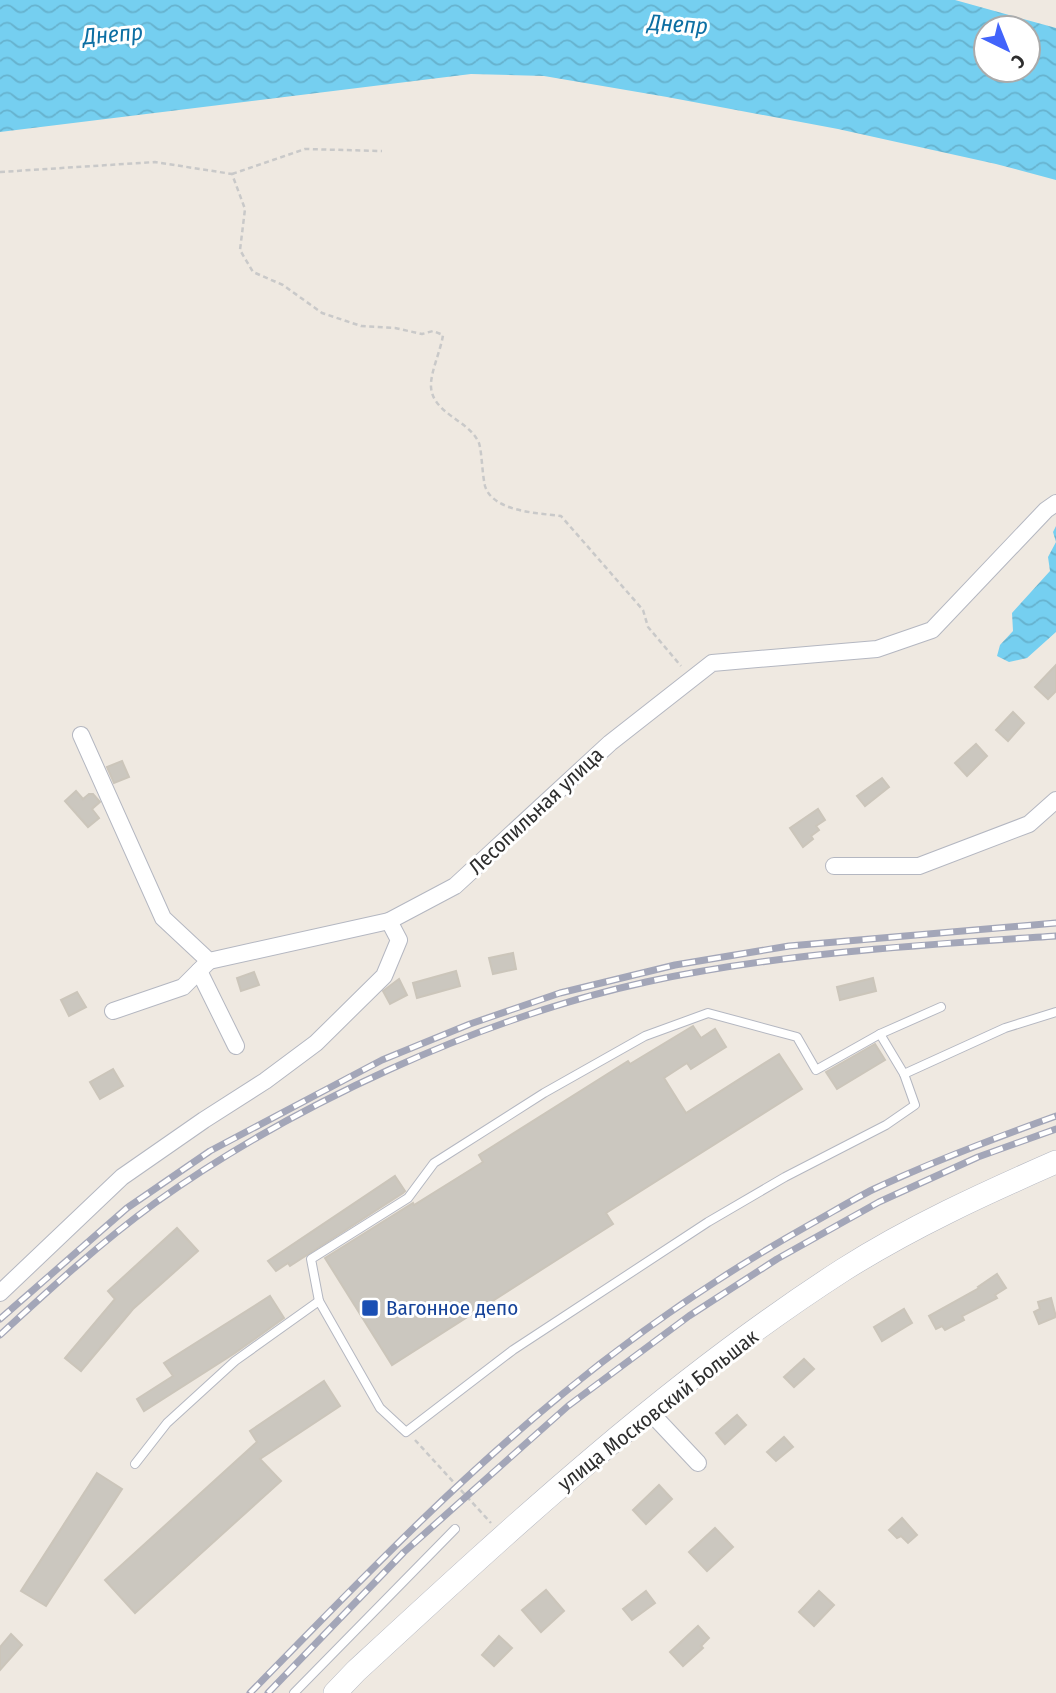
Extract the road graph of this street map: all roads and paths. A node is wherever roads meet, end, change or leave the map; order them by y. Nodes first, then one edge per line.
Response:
1 (382, 151) dead end
2 (0, 173) edge
3 (232, 174) junction
4 (1056, 503) edge
5 (678, 690) junction
6 (80, 736) dead end
7 (1056, 800) edge
8 (834, 866) dead end
9 (389, 921) junction
10 (204, 966) junction
11 (941, 1007) dead end
12 (113, 1011) dead end
13 (1056, 1012) edge
14 (880, 1034) junction
15 (236, 1046) dead end
16 (904, 1073) junction
17 (1056, 1162) edge
18 (0, 1293) edge
19 (319, 1301) junction
20 (650, 1412) junction
21 (408, 1431) junction
22 (698, 1463) dead end
23 (135, 1464) dead end
24 (455, 1530) dead end
25 (502, 1536) junction
26 (294, 1693) edge
27 (335, 1693) edge

1 - 3 path
2 - 3 path
3 - 5 path
4 - 5 street, Лесопильная улица
5 - 9 street, Лесопильная улица
6 - 10 street
7 - 8 street
9 - 10 street, Лесопильная улица
9 - 18 street
10 - 12 street
10 - 15 street
11 - 14 lane
13 - 16 lane
14 - 16 lane
14 - 19 lane
16 - 21 lane
17 - 20 street, улица Московский Большак
19 - 21 lane
19 - 23 lane
20 - 22 street
20 - 25 street, улица Московский Большак
21 - 25 path
24 - 26 lane
25 - 27 street, улица Московский Большак

